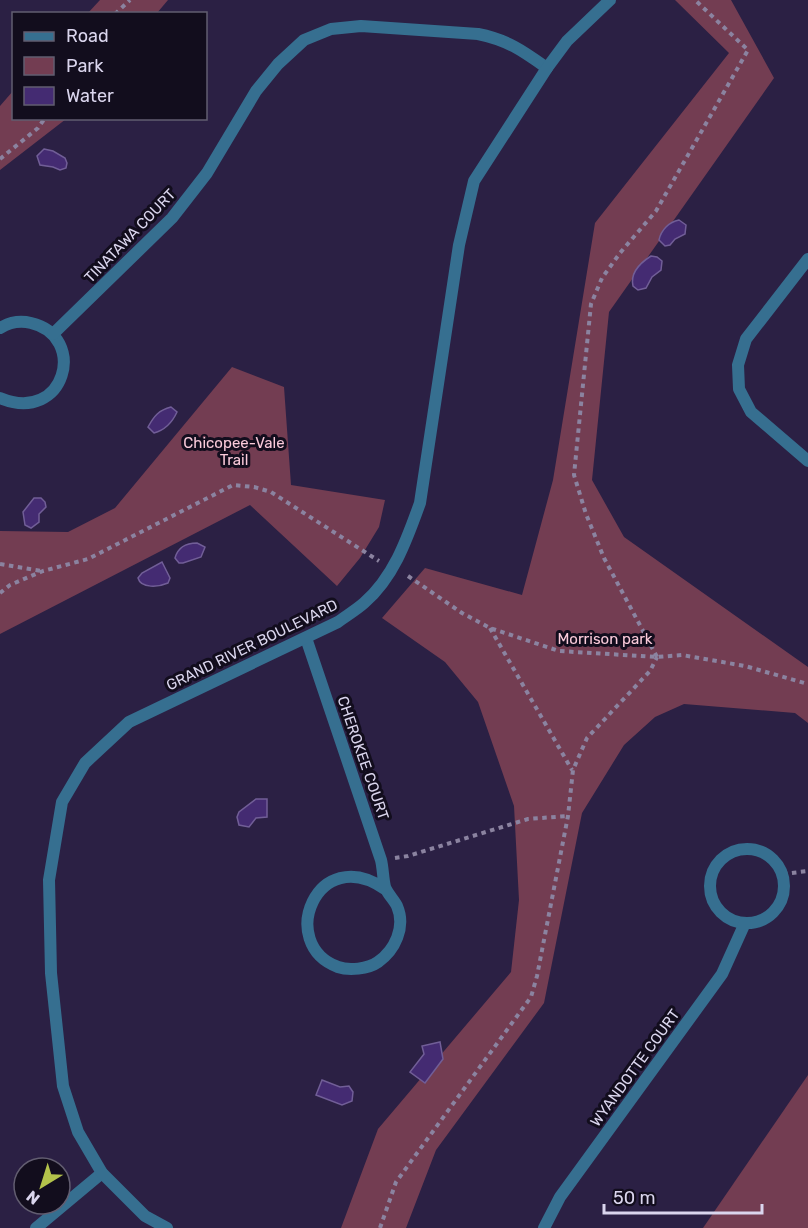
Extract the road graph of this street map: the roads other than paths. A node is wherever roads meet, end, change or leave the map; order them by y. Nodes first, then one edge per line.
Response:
1 (610, 0) edge
2 (547, 68) junction
3 (808, 260) edge
4 (0, 328) edge
5 (52, 334) junction
6 (0, 398) edge
7 (808, 461) edge
8 (306, 639) junction
9 (386, 889) junction
10 (745, 923) junction
11 (102, 1173) junction
12 (36, 1228) edge
13 (167, 1228) edge
14 (544, 1228) edge

1 - 2 street, GRAND RIVER BOULEVARD
2 - 5 street, TINATAWA COURT
2 - 8 street, GRAND RIVER BOULEVARD
3 - 7 street
4 - 5 street
5 - 6 street
8 - 9 street, CHEROKEE COURT
8 - 11 street, GRAND RIVER BOULEVARD
9 - 9 street, CHEROKEE COURT
10 - 10 street
10 - 14 street, WYANDOTTE COURT
11 - 12 street
11 - 13 street, GRAND RIVER BOULEVARD

